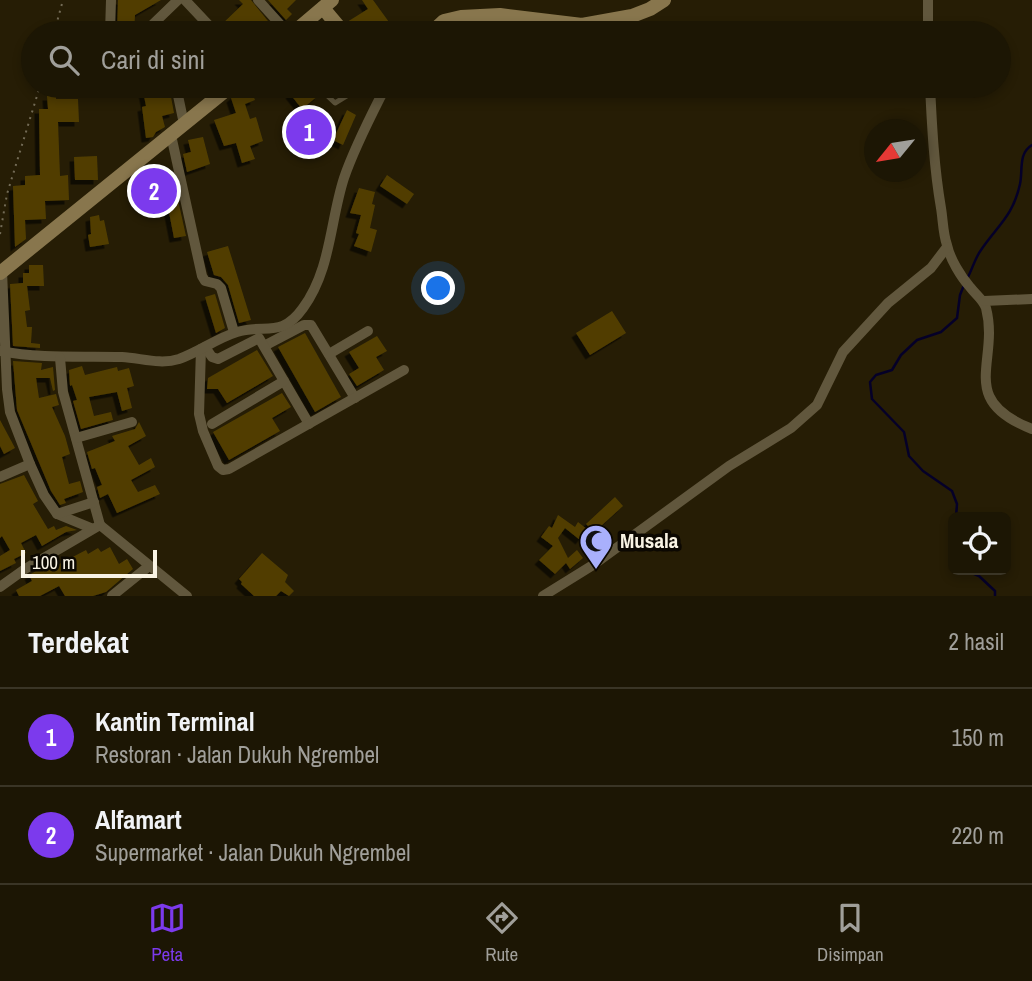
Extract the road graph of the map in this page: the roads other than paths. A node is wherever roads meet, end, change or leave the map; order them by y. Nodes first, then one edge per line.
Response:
1 (111, 0) edge
2 (178, 0) edge
3 (185, 0) edge
4 (258, 0) edge
5 (664, 0) edge
6 (928, 0) edge
7 (328, 4) edge
8 (110, 21) edge
9 (156, 21) edge
10 (205, 21) edge
11 (279, 21) edge
12 (306, 21) edge
13 (337, 21) edge
14 (444, 21) edge
15 (549, 21) edge
16 (604, 21) edge
17 (928, 21) edge
18 (179, 98) edge
19 (215, 98) edge
20 (381, 98) edge
21 (931, 98) edge
22 (184, 124) junction
23 (171, 135) junction
24 (947, 247) junction
25 (1, 272) edge
26 (1032, 299) edge
27 (984, 302) junction
28 (368, 331) dead end
29 (234, 332) junction
30 (264, 346) junction
31 (203, 348) junction
32 (2, 352) edge
33 (329, 354) junction
34 (60, 358) junction
35 (404, 370) dead end
36 (284, 381) junction
37 (355, 398) junction
38 (132, 422) dead end
39 (212, 424) dead end
40 (309, 424) junction
41 (1032, 429) edge
42 (76, 439) junction
43 (30, 464) junction
44 (0, 477) edge
45 (94, 502) junction
46 (57, 514) junction
47 (95, 526) junction
48 (149, 566) junction
49 (0, 587) edge
50 (112, 596) edge
51 (187, 596) edge
52 (543, 596) edge

1 - 8 street
2 - 9 street
3 - 10 street
4 - 11 street
5 - 16 main road
6 - 17 street
7 - 12 main road
7 - 13 main road
14 - 15 main road
18 - 22 street
19 - 22 main road
20 - 29 street
21 - 24 street
22 - 23 main road
23 - 25 main road
23 - 29 street
24 - 27 street
24 - 52 street
25 - 32 street
26 - 27 street
27 - 41 street
28 - 33 street
29 - 31 street
30 - 31 street
30 - 33 street
30 - 36 street
31 - 34 street
31 - 40 street
32 - 34 street
32 - 43 street
33 - 37 street
34 - 42 street
35 - 37 street
36 - 39 street
36 - 40 street
37 - 40 street
38 - 42 street
42 - 45 street
43 - 44 street
43 - 46 street
45 - 46 street
45 - 47 street
46 - 47 street
47 - 48 street
47 - 49 street
48 - 50 street
48 - 51 street

